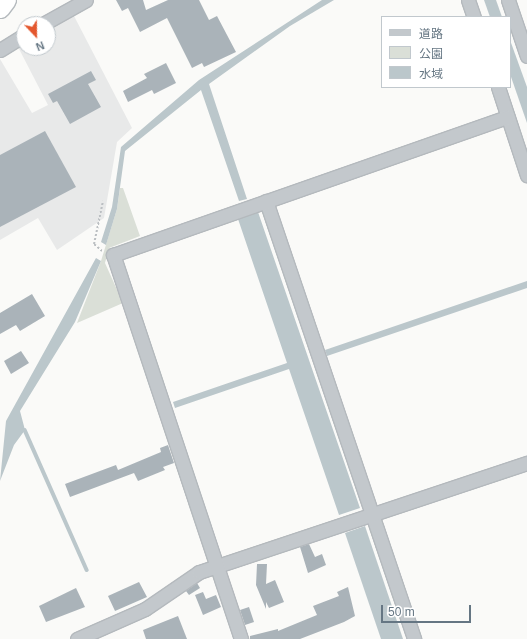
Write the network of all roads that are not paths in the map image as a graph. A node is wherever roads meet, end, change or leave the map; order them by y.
1 (6, 0) edge
2 (86, 0) edge
3 (468, 0) edge
4 (508, 0) edge
5 (0, 8) edge
6 (474, 16) edge
7 (56, 17) edge
8 (16, 40) edge
9 (0, 50) edge
10 (527, 56) edge
11 (498, 88) edge
12 (508, 117) junction
13 (527, 175) edge
14 (266, 201) junction
15 (527, 463) edge
16 (372, 514) junction
17 (216, 566) junction
18 (77, 639) edge
19 (241, 639) edge
20 (414, 639) edge

1 - 5 highway
2 - 7 street
3 - 6 street
4 - 10 street
8 - 9 street
11 - 12 street
12 - 13 street
12 - 14 street
14 - 16 street
14 - 17 street
15 - 16 street
16 - 17 street
16 - 20 street
17 - 18 street
17 - 19 street

